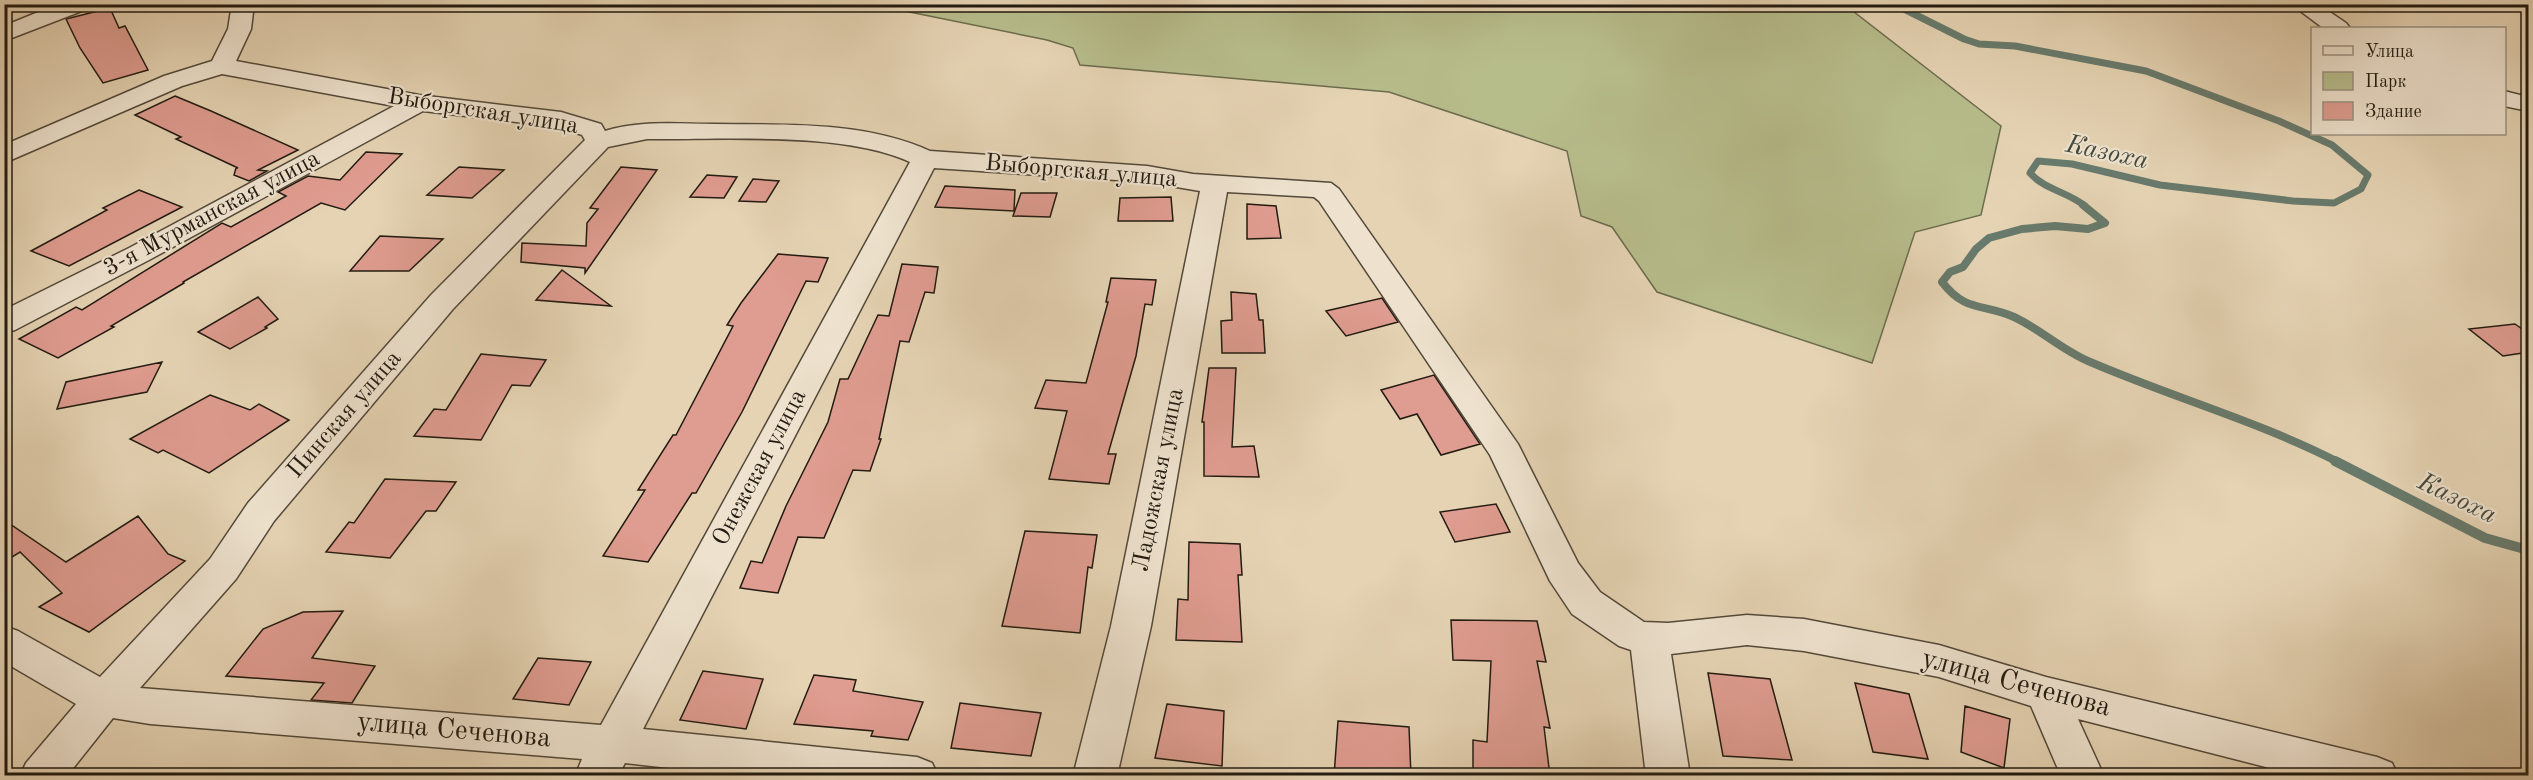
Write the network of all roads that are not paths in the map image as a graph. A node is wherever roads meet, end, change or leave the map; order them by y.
1 (79, 4) edge
2 (243, 4) edge
3 (2302, 4) edge
4 (2336, 27) edge
5 (4, 34) edge
6 (221, 66) junction
7 (2506, 98) edge
8 (418, 103) junction
9 (2529, 104) edge
10 (599, 141) junction
11 (4, 155) edge
12 (925, 159) junction
13 (1215, 182) junction
14 (4, 323) edge
15 (1649, 639) junction
16 (4, 642) edge
17 (2046, 694) junction
18 (104, 700) junction
19 (604, 760) edge
20 (40, 776) edge
21 (918, 776) edge
22 (1095, 776) edge
23 (1668, 776) edge
24 (2083, 776) edge
25 (2377, 776) edge

1 - 5 street
2 - 6 street
3 - 4 street
6 - 8 street, Выборгская улица
6 - 11 street
7 - 9 street
8 - 10 street, Выборгская улица
8 - 14 street, 3-я Мурманская улица
10 - 12 street, Выборгская улица
10 - 18 street, Пинская улица
12 - 13 street, Выборгская улица
12 - 19 street, Онежская улица
13 - 15 street, Выборгская улица
13 - 22 street, Ладожская улица
15 - 17 street, улица Сеченова
15 - 23 street
16 - 18 street, улица Сеченова
17 - 24 street
17 - 25 street, улица Сеченова
18 - 19 street, улица Сеченова
18 - 20 street, Пинская улица
19 - 21 street, улица Сеченова

